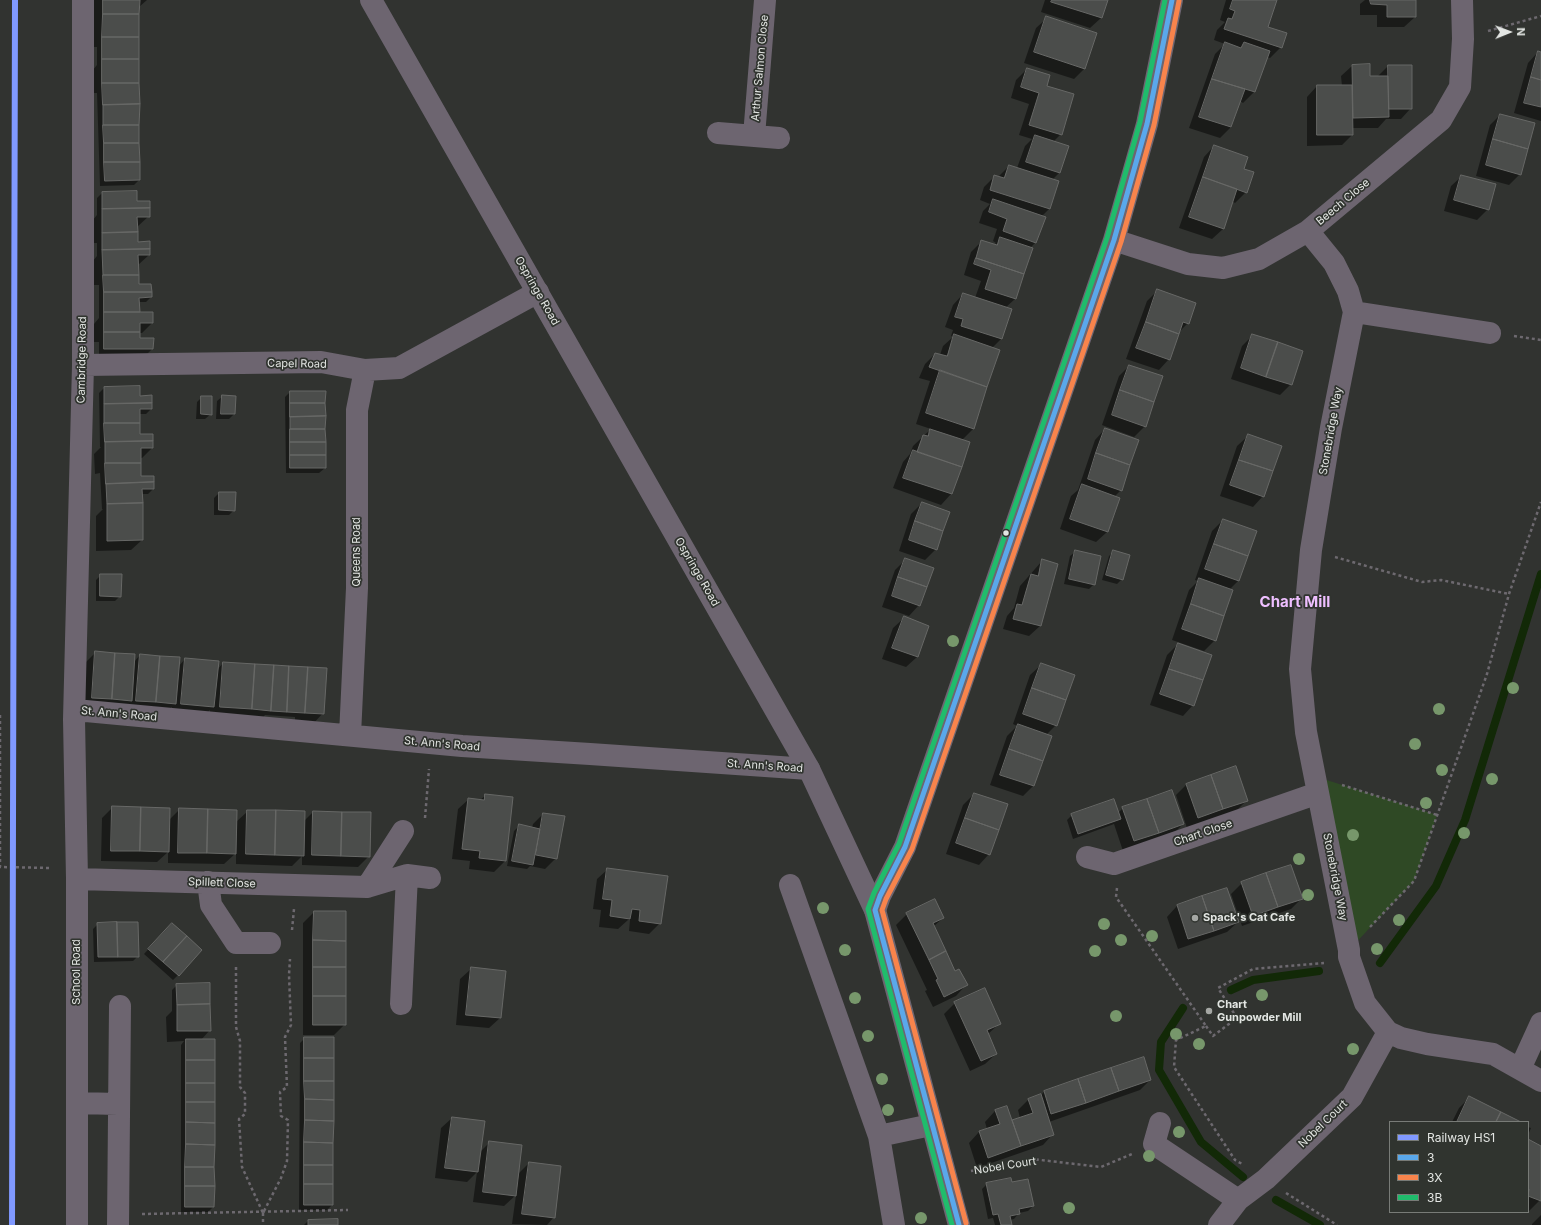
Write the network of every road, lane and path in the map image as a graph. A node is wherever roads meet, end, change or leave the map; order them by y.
1 (84, 0) edge
2 (371, 0) edge
3 (765, 0) edge
4 (1172, 0) edge
5 (1462, 0) edge
6 (1541, 16) edge
7 (1463, 39) junction
8 (718, 133) dead end
9 (754, 136) junction
10 (779, 138) dead end
11 (1308, 232) junction
12 (1114, 240) junction
13 (538, 292) junction
14 (1354, 312) junction
15 (1490, 333) dead end
16 (83, 365) junction
17 (365, 370) junction
18 (1541, 502) edge
19 (1311, 550) junction
20 (1509, 594) junction
21 (0, 715) edge
22 (74, 715) junction
23 (350, 735) junction
24 (809, 769) junction
25 (428, 780) dead end
26 (1316, 784) junction
27 (1437, 815) junction
28 (403, 831) joint
29 (1087, 857) dead end
30 (1114, 864) junction
31 (0, 867) edge
32 (52, 868) dead end
33 (407, 875) junction
34 (430, 878) dead end
35 (77, 879) junction
36 (208, 882) junction
37 (296, 885) junction
38 (790, 885) dead end
39 (368, 887) junction
40 (875, 910) junction
41 (292, 935) dead end
42 (236, 943) junction
43 (270, 943) dead end
44 (1349, 953) junction
45 (290, 956) dead end
46 (401, 1004) dead end
47 (120, 1006) dead end
48 (1541, 1023) edge
49 (1206, 1026) junction
50 (1388, 1032) junction
51 (1520, 1068) junction
52 (1541, 1081) edge
53 (77, 1103) junction
54 (118, 1104) junction
55 (1160, 1122) dead end
56 (931, 1125) junction
57 (879, 1136) junction
58 (1154, 1144) junction
59 (947, 1178) junction
60 (1266, 1179) junction
61 (1238, 1200) junction
62 (348, 1210) dead end
63 (263, 1213) junction
64 (118, 1220) edge
65 (77, 1225) edge
66 (263, 1225) edge
67 (894, 1225) edge
68 (959, 1225) edge
69 (1219, 1225) edge
70 (1337, 1225) edge

1 - 16 street, Cambridge Road
2 - 13 street, Ospringe Road
3 - 9 street, Arthur Salmon Close
4 - 12 street
5 - 7 street, Beech Close
6 - 7 path
7 - 11 street, Beech Close
8 - 9 street, Arthur Salmon Close
9 - 10 street, Arthur Salmon Close
11 - 12 street, Beech Close
11 - 14 street, Stonebridge Way
12 - 40 street
13 - 17 street, Capel Road
13 - 24 street, Ospringe Road
14 - 15 street
14 - 19 street, Stonebridge Way
16 - 17 street, Capel Road
16 - 22 street, Cambridge Road
17 - 23 street, Queens Road
18 - 20 path
19 - 20 path
19 - 26 street, Stonebridge Way
20 - 27 path
21 - 31 path
22 - 23 street, St. Ann's Road
22 - 35 street, School Road
23 - 24 street, St. Ann's Road
24 - 40 street, Ospringe Road
25 - 28 path
26 - 27 path
26 - 30 street, Chart Close
26 - 44 street, Stonebridge Way
27 - 44 path
28 - 39 street
29 - 30 street
30 - 49 path
31 - 32 path
33 - 34 street, Spillett Close
33 - 39 street, Spillett Close
33 - 46 street
35 - 36 street, Spillett Close
35 - 53 street, School Road
36 - 37 street, Spillett Close
36 - 42 street
37 - 39 street, Spillett Close
37 - 41 path
38 - 57 street
40 - 56 street, Ospringe Road
42 - 43 street
42 - 63 path
44 - 49 path
44 - 50 street, Stonebridge Way
45 - 63 path
47 - 54 street
48 - 51 street
49 - 60 path
50 - 51 street
50 - 60 street, Nobel Court
51 - 52 street
53 - 54 street
53 - 65 street, School Road
54 - 64 street
55 - 58 street
56 - 57 street
56 - 59 street, Ospringe Road
57 - 67 street
58 - 59 path, Nobel Court
58 - 61 street
59 - 68 street, Ospringe Road
60 - 61 street, Nobel Court
60 - 70 path
61 - 69 street, Nobel Court
62 - 63 path
63 - 64 path
63 - 66 path

